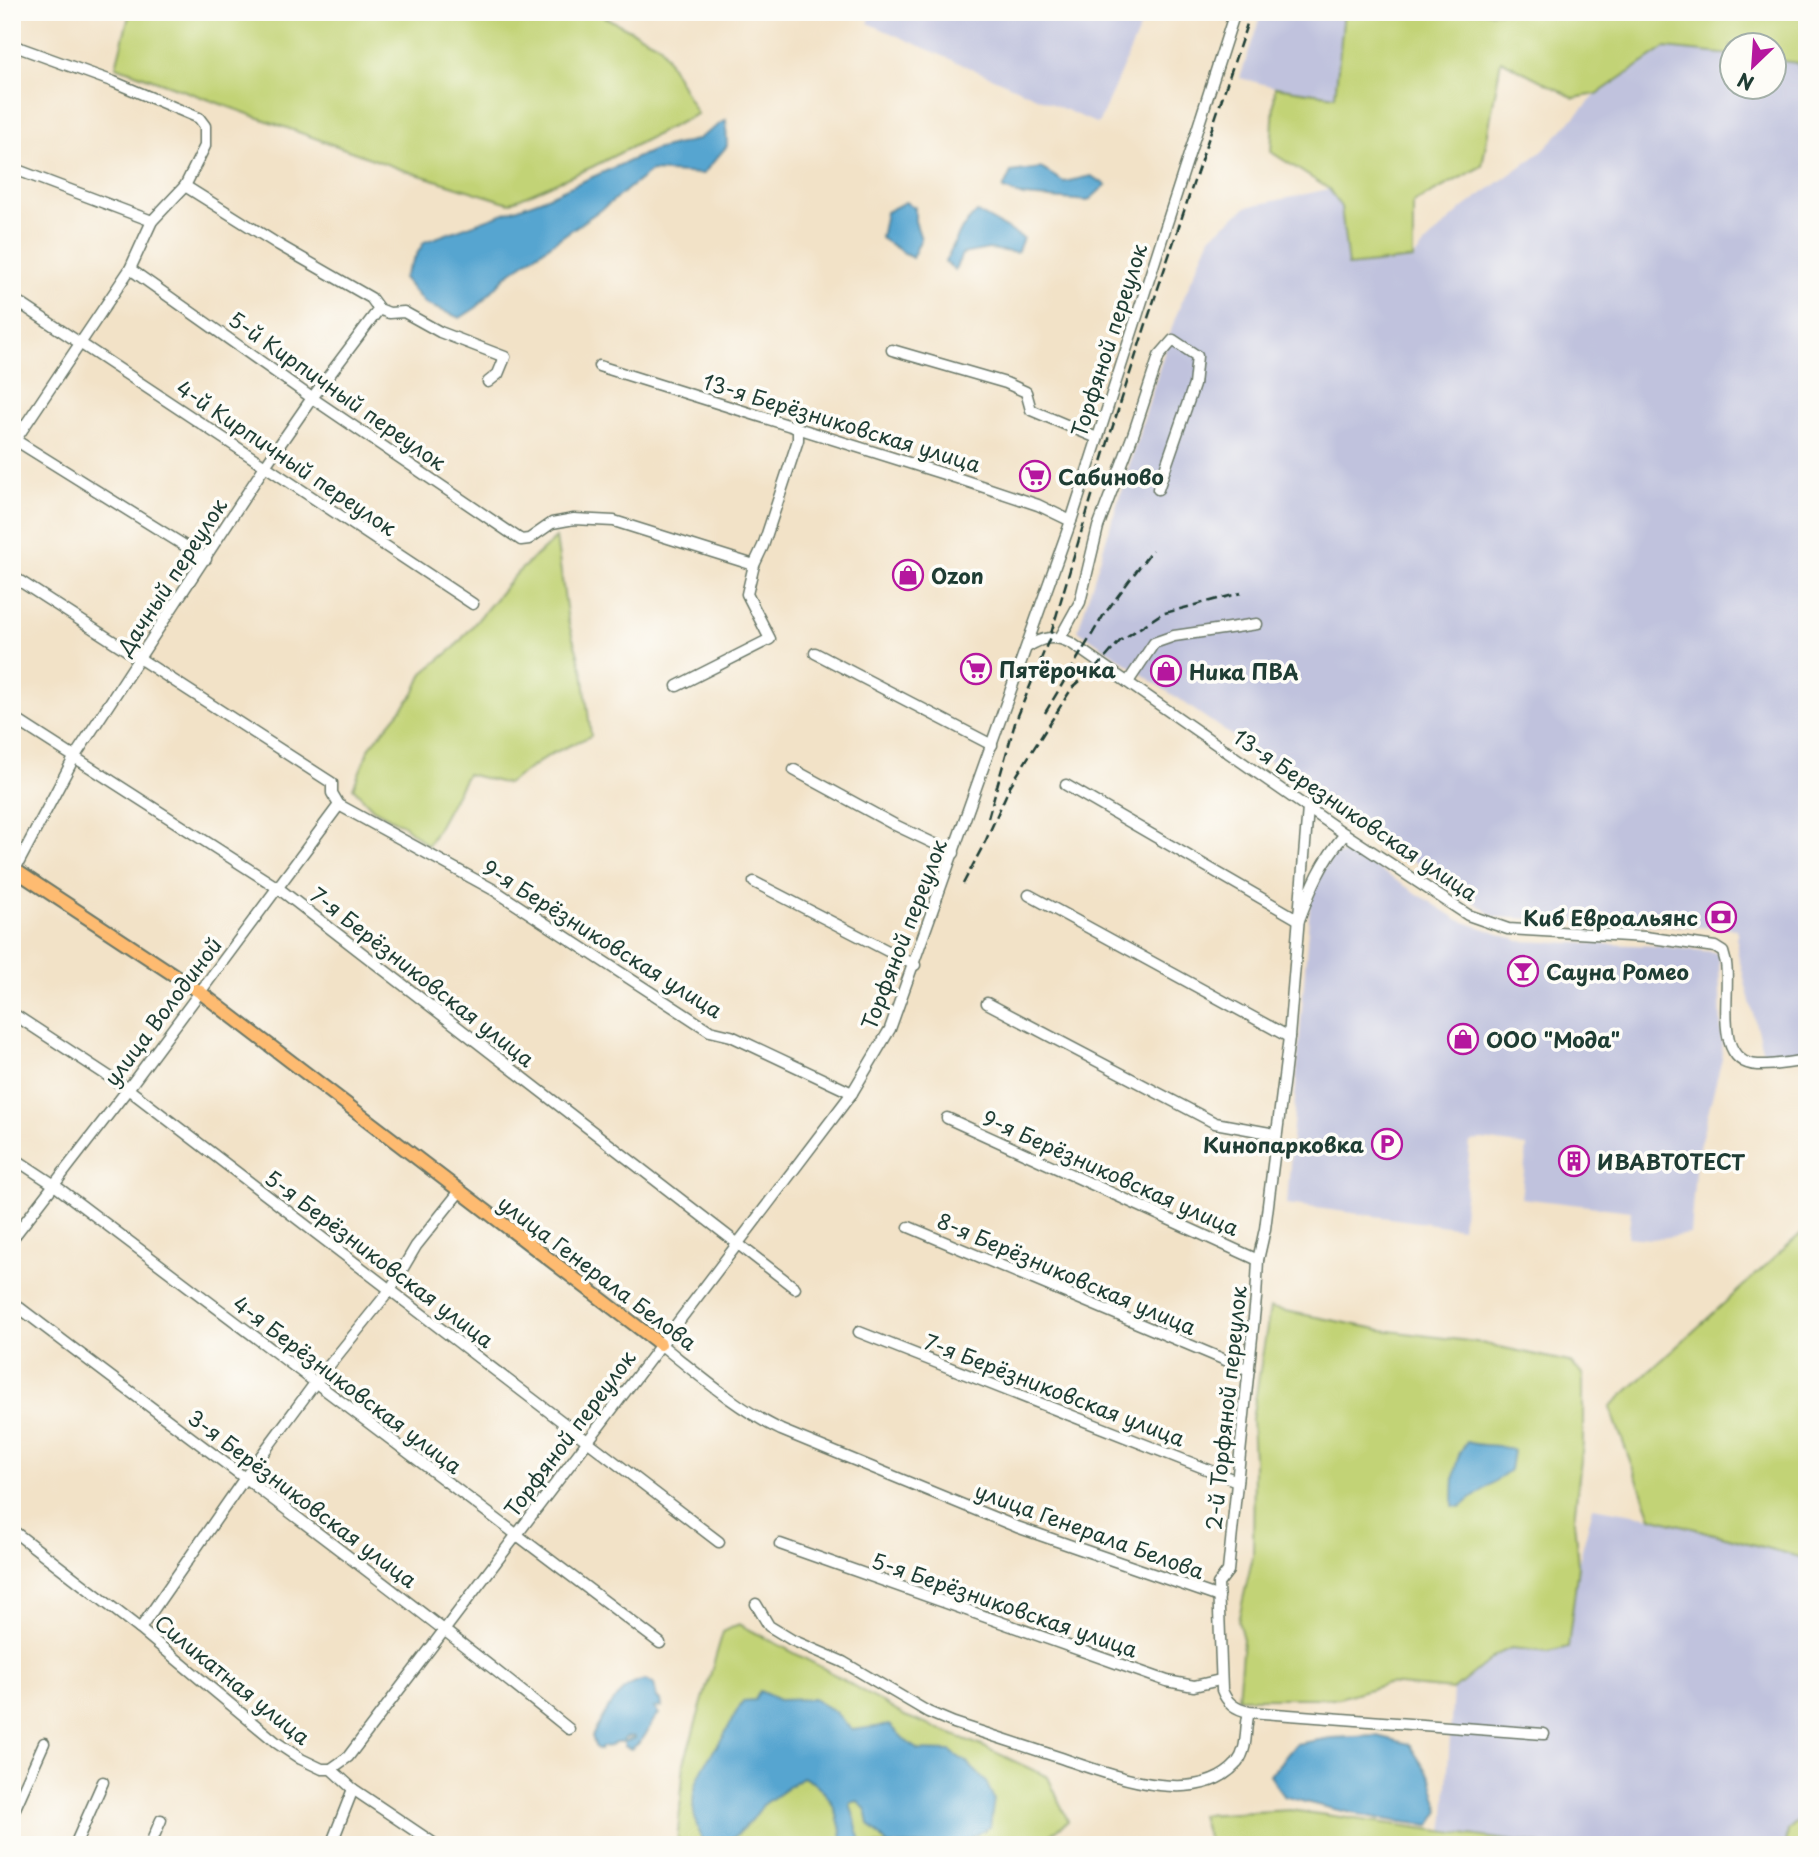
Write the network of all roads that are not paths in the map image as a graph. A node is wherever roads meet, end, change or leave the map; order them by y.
1 (1235, 12) edge
2 (12, 45) edge
3 (12, 169) edge
4 (185, 186) junction
5 (152, 221) junction
6 (130, 269) junction
7 (12, 298) edge
8 (379, 309) junction
9 (81, 342) junction
10 (892, 350) dead end
11 (599, 366) dead end
12 (488, 382) dead end
13 (312, 398) junction
14 (798, 430) junction
15 (1097, 438) junction
16 (13, 441) edge
17 (265, 466) junction
18 (1158, 489) dead end
19 (1072, 521) junction
20 (206, 559) junction
21 (754, 565) junction
22 (12, 576) edge
23 (473, 604) dead end
24 (1257, 624) dead end
25 (1060, 638) junction
26 (1027, 647) junction
27 (815, 653) dead end
28 (139, 660) junction
29 (1128, 682) junction
30 (677, 686) dead end
31 (12, 717) edge
32 (992, 746) junction
33 (75, 756) junction
34 (794, 770) dead end
35 (1066, 785) dead end
36 (339, 805) junction
37 (1308, 808) junction
38 (1345, 834) junction
39 (954, 853) junction
40 (13, 871) edge
41 (754, 882) dead end
42 (278, 888) junction
43 (1029, 895) dead end
44 (1299, 920) junction
45 (915, 965) junction
46 (200, 992) junction
47 (987, 1003) dead end
48 (12, 1013) edge
49 (1289, 1037) junction
50 (1807, 1060) edge
51 (128, 1088) junction
52 (852, 1093) junction
53 (947, 1118) dead end
54 (1275, 1134) junction
55 (12, 1157) edge
56 (53, 1184) junction
57 (460, 1191) junction
58 (909, 1227) dead end
59 (12, 1238) edge
60 (738, 1244) junction
61 (1258, 1260) junction
62 (795, 1288) dead end
63 (390, 1290) junction
64 (12, 1302) edge
65 (859, 1332) dead end
66 (660, 1344) junction
67 (1248, 1370) junction
68 (315, 1383) junction
69 (588, 1440) junction
70 (244, 1479) junction
71 (1237, 1481) junction
72 (12, 1530) edge
73 (516, 1536) junction
74 (719, 1542) dead end
75 (780, 1544) dead end
76 (1219, 1597) junction
77 (757, 1604) dead end
78 (140, 1629) junction
79 (446, 1629) junction
80 (660, 1643) dead end
81 (1220, 1680) junction
82 (1248, 1712) junction
83 (569, 1729) dead end
84 (1544, 1734) dead end
85 (44, 1743) dead end
86 (331, 1769) junction
87 (103, 1782) dead end
88 (353, 1788) junction
89 (12, 1815) edge
90 (161, 1820) dead end
91 (75, 1845) edge
92 (150, 1845) edge
93 (331, 1845) edge
94 (436, 1845) edge

1 - 15 street, Торфяной переулок
2 - 4 street
3 - 5 street
4 - 5 street
4 - 8 street
5 - 6 street
6 - 9 street
6 - 13 street, 5-й Кирпичный переулок
7 - 9 street, 4-й Кирпичный переулок
8 - 12 street
8 - 13 street, Дачный переулок
9 - 16 street
9 - 17 street, 4-й Кирпичный переулок
10 - 15 street
11 - 14 street, 13-я Берёзниковская улица
13 - 17 street, Дачный переулок
13 - 21 street, 5-й Кирпичный переулок
14 - 19 street, 13-я Берёзниковская улица
14 - 21 street
15 - 19 street, Торфяной переулок
16 - 20 street
17 - 20 street, Дачный переулок
17 - 23 street, 4-й Кирпичный переулок
18 - 25 street
19 - 26 street, Торфяной переулок
20 - 28 street, Дачный переулок
21 - 30 street
22 - 28 street
24 - 29 street
25 - 26 street
25 - 29 street, 13-я Березниковская улица
26 - 32 street, Торфяной переулок
27 - 32 street
28 - 33 street, Дачный переулок
28 - 36 street
29 - 37 street, 13-я Березниковская улица
31 - 33 street, 7-я Берёзниковская улица
32 - 39 street, Торфяной переулок
33 - 40 street, Дачный переулок
33 - 42 street, 7-я Берёзниковская улица
34 - 39 street
35 - 44 street
36 - 42 street, улица Володиной
36 - 52 street, 9-я Берёзниковская улица
37 - 38 street, 13-я Березниковская улица
37 - 44 street, 2-й Торфяной переулок
38 - 44 street, 2-й Торфяной переулок
38 - 50 street, 13-я Березниковская улица
39 - 45 street, Торфяной переулок
40 - 46 main road, улица Генерала Белова
41 - 45 street
42 - 46 street, улица Володиной
42 - 60 street, 7-я Берёзниковская улица
43 - 49 street
44 - 49 street, 2-й Торфяной переулок
45 - 52 street, Торфяной переулок
46 - 51 street, улица Володиной
46 - 57 main road, улица Генерала Белова
47 - 54 street
48 - 51 street, 5-я Берёзниковская улица
49 - 54 street, 2-й Торфяной переулок
51 - 56 street, улица Володиной
51 - 63 street, 5-я Берёзниковская улица
52 - 60 street, Торфяной переулок
53 - 61 street, 9-я Берёзниковская улица
54 - 61 street, 2-й Торфяной переулок
55 - 56 street, 4-я Берёзниковская улица
56 - 59 street, улица Володиной
56 - 68 street, 4-я Берёзниковская улица
57 - 63 street
57 - 66 main road, улица Генерала Белова
58 - 67 street, 8-я Берёзниковская улица
60 - 62 street, 7-я Берёзниковская улица
60 - 66 street, Торфяной переулок
61 - 67 street, 2-й Торфяной переулок
63 - 68 street
63 - 69 street, 5-я Берёзниковская улица
64 - 70 street, 3-я Берёзниковская улица
65 - 71 street, 7-я Берёзниковская улица
66 - 69 street, Торфяной переулок
66 - 76 street, улица Генерала Белова
67 - 71 street, 2-й Торфяной переулок
68 - 70 street
68 - 73 street, 4-я Берёзниковская улица
69 - 73 street, Торфяной переулок
69 - 74 street, 5-я Берёзниковская улица
70 - 78 street
70 - 79 street, 3-я Берёзниковская улица
71 - 76 street, 2-й Торфяной переулок
72 - 78 street, Силикатная улица
73 - 79 street, Торфяной переулок
73 - 80 street, 4-я Берёзниковская улица
75 - 81 street, 5-я Берёзниковская улица
76 - 81 street, 2-й Торфяной переулок
77 - 82 street
78 - 86 street, Силикатная улица
79 - 83 street, 3-я Берёзниковская улица
79 - 86 street, Торфяной переулок
81 - 82 street
82 - 84 street
85 - 89 street
86 - 88 street, Силикатная улица
87 - 91 street
88 - 93 street
88 - 94 street, Силикатная улица
90 - 92 street

